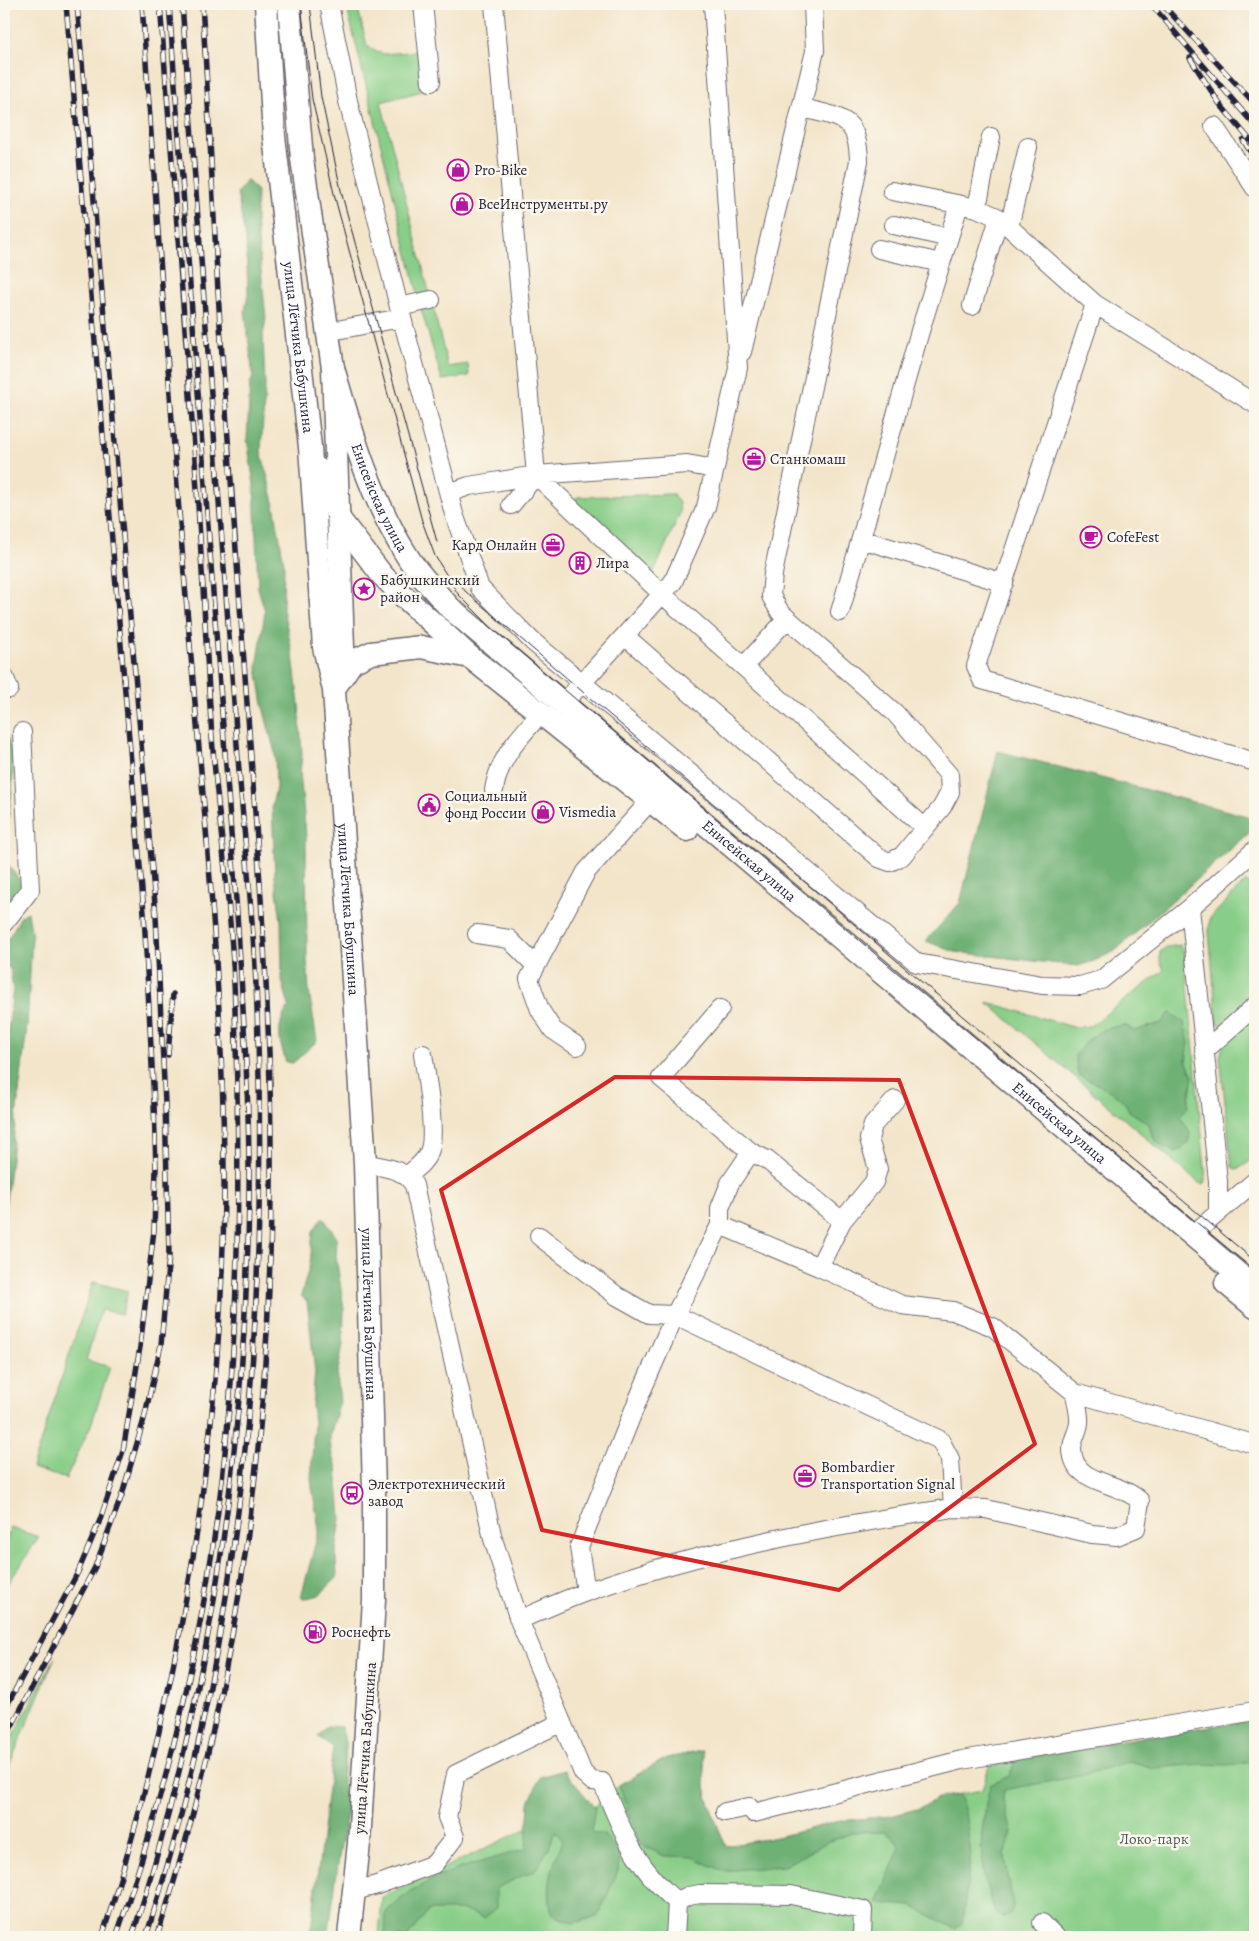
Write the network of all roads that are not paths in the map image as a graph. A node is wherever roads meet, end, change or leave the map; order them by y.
1 (266, 4) edge
2 (289, 4) edge
3 (329, 4) edge
4 (423, 4) edge
5 (494, 4) edge
6 (713, 4) edge
7 (813, 4) edge
8 (431, 82) dead end
9 (803, 108) junction
10 (1214, 126) dead end
11 (992, 137) dead end
12 (1028, 146) dead end
13 (1255, 188) edge
14 (892, 192) dead end
15 (959, 206) junction
16 (977, 208) junction
17 (1004, 223) junction
18 (894, 225) dead end
19 (949, 238) junction
20 (878, 249) dead end
21 (941, 264) junction
22 (431, 300) dead end
23 (1095, 304) junction
24 (972, 306) dead end
25 (400, 312) junction
26 (326, 332) junction
27 (333, 368) junction
28 (738, 368) junction
29 (1255, 404) edge
30 (310, 447) junction
31 (715, 469) junction
32 (536, 475) junction
33 (449, 493) junction
34 (511, 505) dead end
35 (340, 520) junction
36 (861, 539) junction
37 (1004, 583) junction
38 (662, 594) junction
39 (840, 612) dead end
40 (787, 619) junction
41 (625, 636) junction
42 (470, 657) junction
43 (744, 666) junction
44 (582, 683) junction
45 (334, 690) junction
46 (563, 704) junction
47 (541, 713) junction
48 (22, 732) dead end
49 (1255, 762) edge
50 (494, 790) dead end
51 (651, 800) junction
52 (925, 828) junction
53 (1255, 850) edge
54 (1190, 908) junction
55 (4, 923) edge
56 (477, 934) dead end
57 (536, 966) junction
58 (1255, 1006) edge
59 (720, 1009) dead end
60 (577, 1046) dead end
61 (1204, 1051) junction
62 (424, 1054) dead end
63 (895, 1100) dead end
64 (751, 1152) junction
65 (365, 1163) junction
66 (408, 1175) junction
67 (1255, 1181) edge
68 (1218, 1213) junction
69 (842, 1221) junction
70 (720, 1225) junction
71 (539, 1236) dead end
72 (1191, 1236) junction
73 (819, 1268) junction
74 (1255, 1288) edge
75 (1255, 1307) edge
76 (675, 1315) junction
77 (1075, 1393) junction
78 (1250, 1443) dead end
79 (953, 1508) junction
80 (586, 1592) junction
81 (519, 1620) junction
82 (1255, 1711) edge
83 (562, 1722) junction
84 (725, 1812) dead end
85 (354, 1891) junction
86 (677, 1902) junction
87 (1042, 1923) dead end
88 (349, 1937) edge
89 (675, 1937) edge
90 (862, 1937) edge
91 (1056, 1937) edge

1 - 30 main road, улица Лётчика Бабушкина
2 - 26 main road, улица Лётчика Бабушкина
3 - 25 street
4 - 8 street
5 - 32 street
6 - 28 street
7 - 9 street
9 - 28 street
9 - 40 street
10 - 13 street
11 - 16 street
12 - 17 street
14 - 15 street
15 - 16 street
15 - 19 street
16 - 17 street
17 - 23 street
17 - 24 street
18 - 19 street
19 - 21 street
20 - 21 street
21 - 36 street
22 - 25 street
23 - 29 street
23 - 37 street
25 - 26 street
25 - 33 street
26 - 27 main road, улица Лётчика Бабушкина
27 - 35 main road, улица Лётчика Бабушкина
27 - 46 main road, Енисейская улица
28 - 31 street
30 - 35 main road, Енисейская улица
30 - 45 main road, улица Лётчика Бабушкина
31 - 32 street
31 - 38 street
32 - 33 street
32 - 34 street
32 - 38 street
33 - 44 street
35 - 42 main road, Енисейская улица
35 - 45 main road, улица Лётчика Бабушкина
36 - 37 street
36 - 39 street
37 - 49 street
38 - 41 street
38 - 43 street
40 - 43 street
40 - 52 street
41 - 44 street
41 - 52 street
42 - 45 main road
42 - 47 main road, Енисейская улица
43 - 52 street
44 - 46 street
44 - 54 street
45 - 65 main road, улица Лётчика Бабушкина
46 - 72 main road, Енисейская улица
47 - 50 street
47 - 51 main road, Енисейская улица
48 - 55 street
51 - 57 street
51 - 75 main road, Енисейская улица
53 - 54 street
54 - 61 street
56 - 57 street
57 - 60 street
58 - 61 street
59 - 64 street
61 - 68 street
62 - 66 street
63 - 69 street
64 - 69 street
64 - 70 street
65 - 66 street
65 - 85 main road, улица Лётчика Бабушкина
66 - 81 street
67 - 68 street
68 - 72 street
69 - 73 street
70 - 73 street
70 - 76 street
71 - 76 street
72 - 74 main road, Енисейская улица
73 - 77 street
76 - 79 street
76 - 80 street
77 - 78 street
77 - 79 street
79 - 80 street
80 - 81 street
81 - 83 street
82 - 84 street
83 - 85 street
83 - 86 street
85 - 88 main road, улица Лётчика Бабушкина
86 - 89 street
86 - 90 street
87 - 91 street

